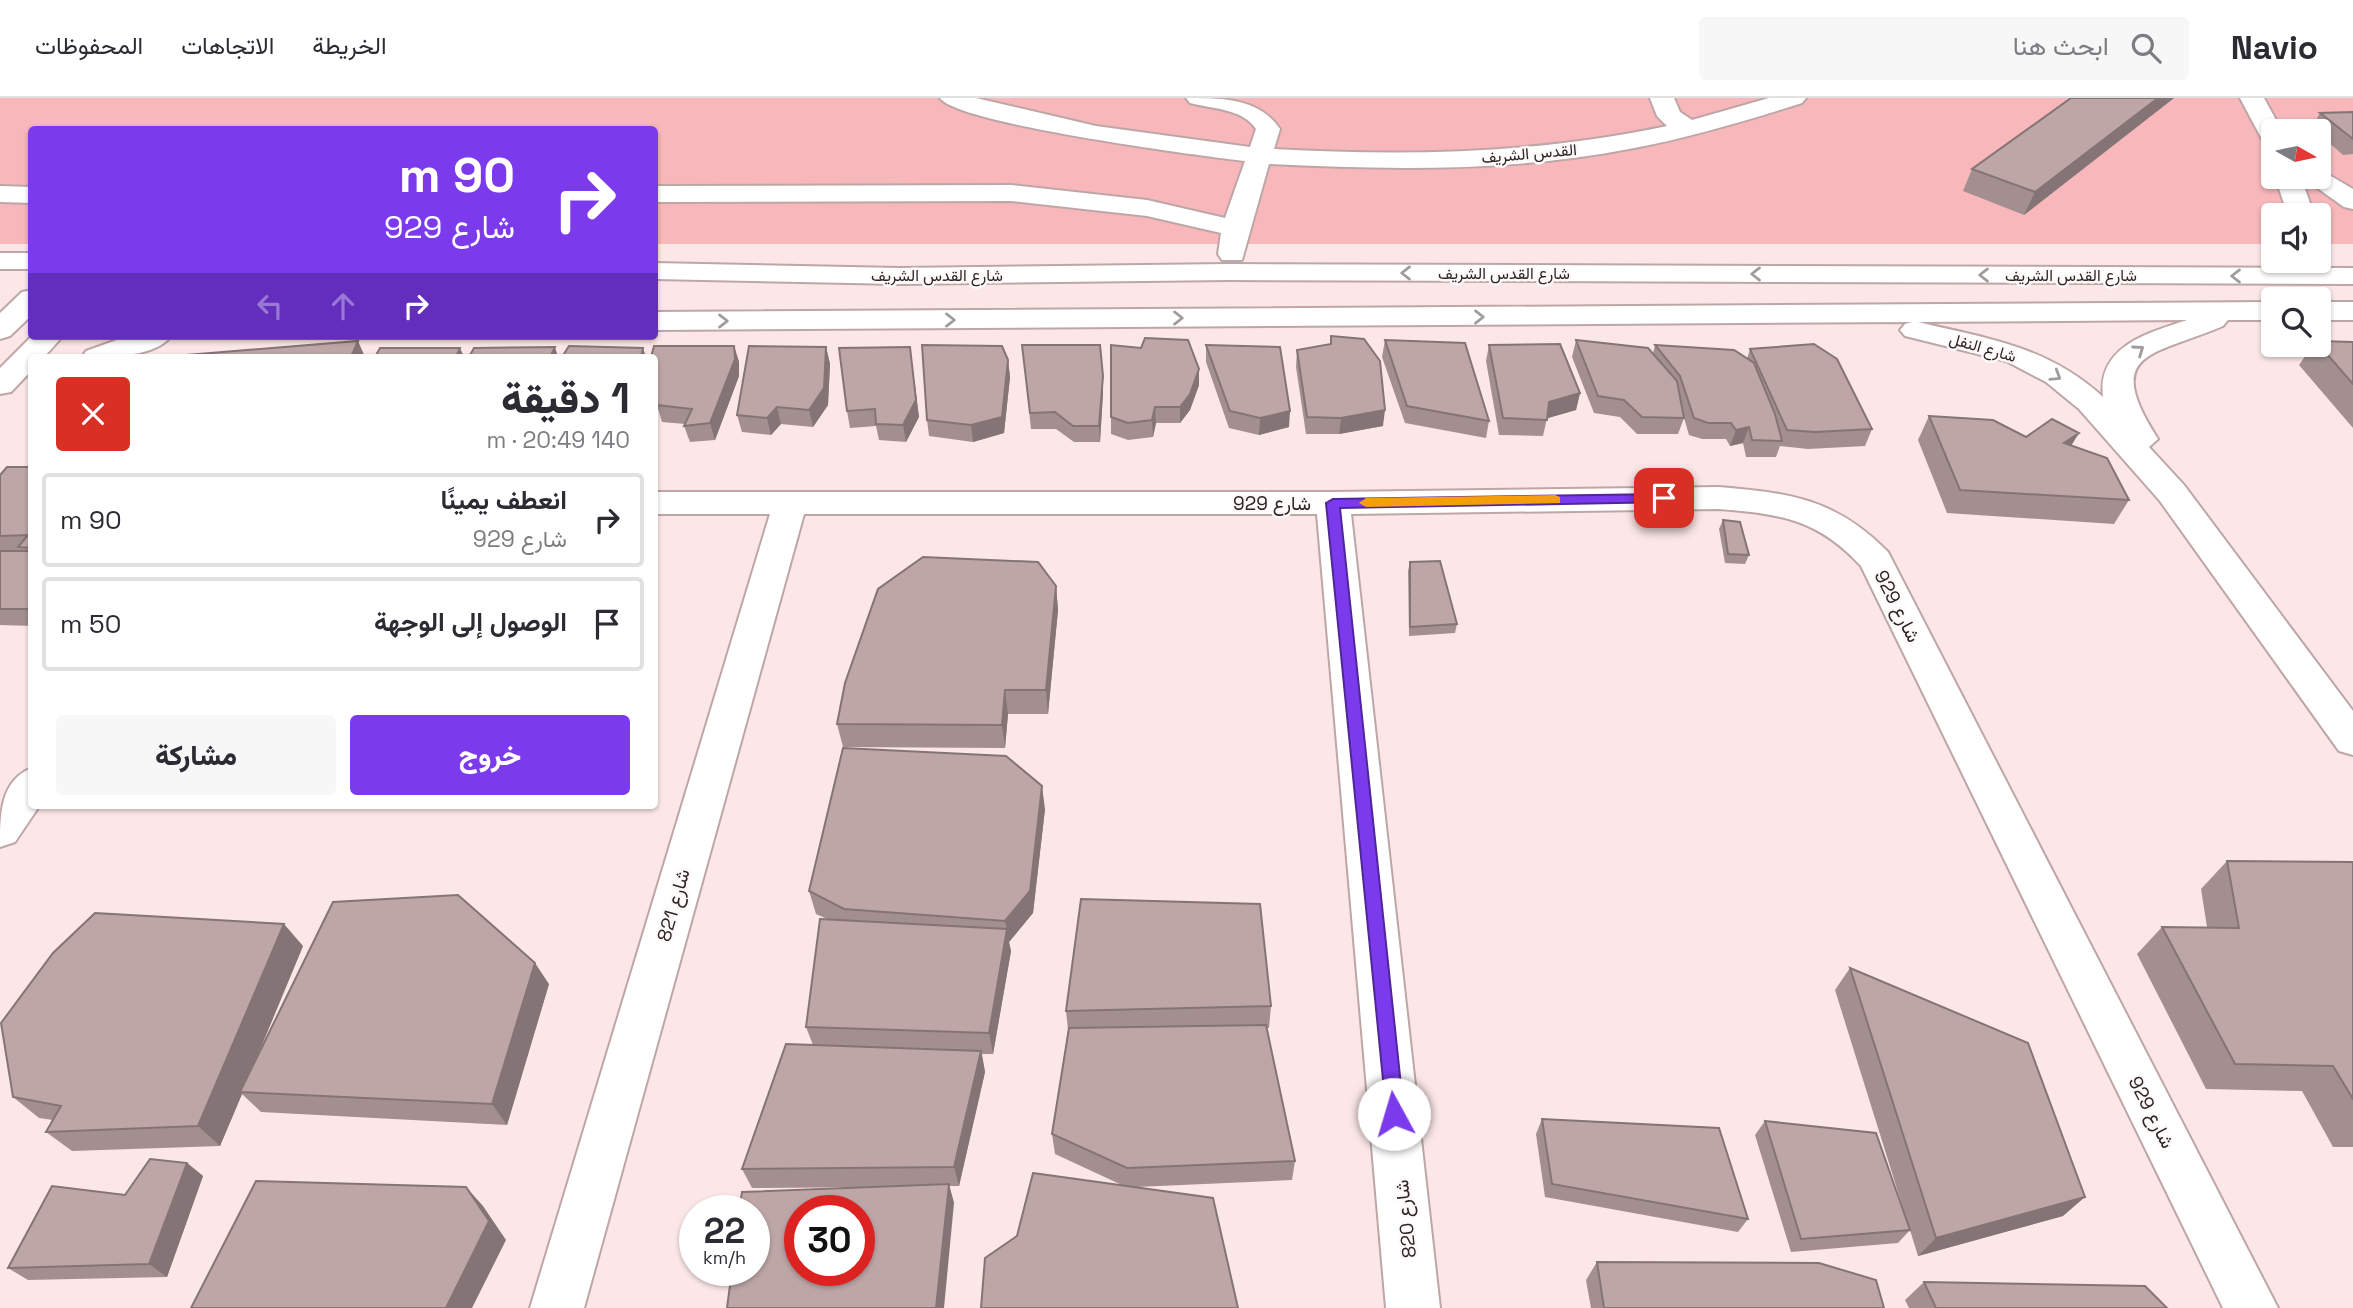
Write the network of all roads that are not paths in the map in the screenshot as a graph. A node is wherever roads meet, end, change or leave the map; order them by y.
1 (952, 98) edge
2 (1198, 98) edge
3 (1662, 98) edge
4 (1794, 98) edge
5 (2252, 98) edge
6 (2263, 119) edge
7 (1689, 129) junction
8 (1258, 156) junction
9 (2331, 186) edge
10 (0, 194) edge
11 (658, 194) edge
12 (28, 195) edge
13 (2353, 201) edge
14 (1235, 228) junction
15 (0, 261) edge
16 (28, 261) edge
17 (2261, 268) edge
18 (658, 271) edge
19 (1229, 272) junction
20 (2324, 273) edge
21 (899, 276) junction
22 (2353, 276) edge
23 (658, 298) edge
24 (28, 303) edge
25 (2231, 311) junction
26 (2261, 311) edge
27 (2331, 311) edge
28 (2353, 311) edge
29 (1826, 315) junction
30 (658, 321) edge
31 (14, 322) edge
32 (44, 340) edge
33 (145, 340) edge
34 (30, 354) edge
35 (105, 354) edge
36 (28, 356) edge
37 (0, 385) edge
38 (28, 393) edge
39 (0, 409) edge
40 (2172, 493) junction
41 (790, 502) junction
42 (658, 503) edge
43 (1333, 503) junction
44 (2353, 740) edge
45 (28, 790) edge
46 (0, 830) edge
47 (557, 1308) edge
48 (1413, 1308) edge
49 (2250, 1308) edge

1 - 8 street, القدس الشريف
2 - 8 street
3 - 7 street
4 - 7 street, القدس الشريف
5 - 6 street
7 - 8 street, القدس الشريف
8 - 14 street
9 - 13 street
10 - 12 street
11 - 14 street
14 - 19 street
15 - 16 street
17 -> 19 street, شارع القدس الشريف
18 - 21 street, شارع القدس الشريف
19 - 21 street, شارع القدس الشريف
20 - 22 street, شارع القدس الشريف
21 - 23 street
24 - 31 street
25 - 26 street, شارع القدس الشريف
25 - 29 street, شارع القدس الشريف
40 -> 25 street, شارع النفل
27 - 28 street
30 -> 29 street, شارع القدس الشريف
29 -> 40 street, شارع النفل
32 - 34 street
33 - 35 street
36 - 37 street
38 - 39 street
40 - 44 street, شارع النفل
41 - 42 street, شارع 929
41 - 43 street, شارع 929
41 - 47 street, شارع 821
43 - 48 street, شارع 820
43 - 49 street, شارع 929
45 - 46 street

